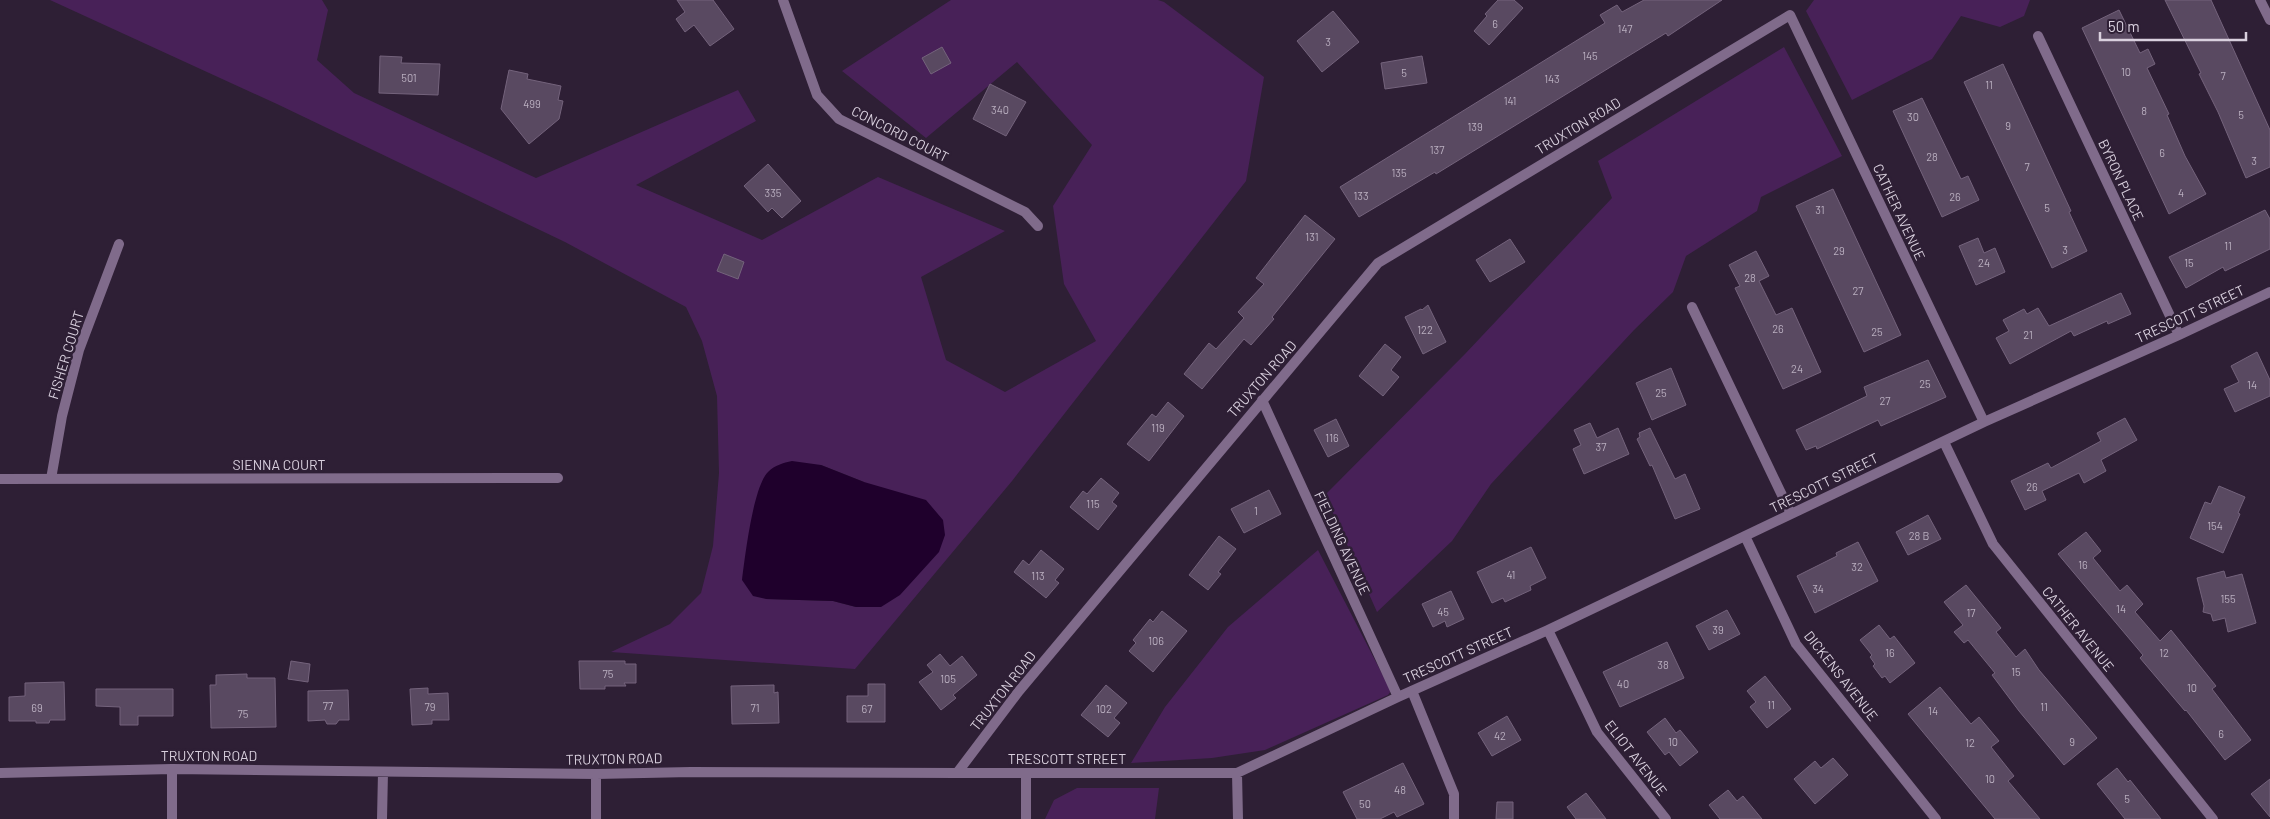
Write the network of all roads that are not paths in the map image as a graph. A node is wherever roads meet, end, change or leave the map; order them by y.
1 (783, 0) edge
2 (2260, 0) edge
3 (1790, 15) joint
4 (2270, 20) edge
5 (2038, 36) dead end
6 (1038, 226) dead end
7 (119, 244) dead end
8 (2270, 292) edge
9 (1692, 307) dead end
10 (2179, 335) junction
11 (1262, 400) junction
12 (1984, 422) junction
13 (1944, 442) junction
14 (558, 478) dead end
15 (0, 479) edge
16 (51, 479) junction
17 (1791, 514) junction
18 (1745, 536) junction
19 (1548, 630) junction
20 (1412, 690) junction
21 (1398, 697) junction
22 (172, 769) junction
23 (383, 772) junction
24 (957, 772) junction
25 (0, 773) edge
26 (1026, 773) junction
27 (1238, 773) junction
28 (596, 774) junction
29 (172, 819) edge
30 (382, 819) edge
31 (596, 819) edge
32 (1026, 819) edge
33 (1238, 819) edge
34 (1454, 819) edge
35 (1666, 819) edge
36 (1936, 819) edge
37 (2213, 819) edge

1 - 6 street, CONCORD COURT
2 - 4 street
3 - 11 street, TRUXTON ROAD
3 - 12 street, CATHER AVENUE
5 - 10 street, BYRON PLACE
7 - 16 street, FISHER COURT
8 - 10 street, TRESCOTT STREET
9 - 17 street
10 - 12 street, TRESCOTT STREET
11 - 21 street, FIELDING AVENUE
11 - 24 street, TRUXTON ROAD
12 - 13 street, TRESCOTT STREET
13 - 17 street, TRESCOTT STREET
13 - 37 street, CATHER AVENUE
14 - 16 street, SIENNA COURT
15 - 16 street, SIENNA COURT
17 - 18 street, TRESCOTT STREET
18 - 19 street, TRESCOTT STREET
18 - 36 street, DICKENS AVENUE
19 - 20 street, TRESCOTT STREET
19 - 35 street, ELIOT AVENUE
20 - 21 street, TRESCOTT STREET
20 - 34 street
21 - 27 street, TRESCOTT STREET
22 - 23 street, TRUXTON ROAD
22 - 25 street, TRUXTON ROAD
22 - 29 street
23 - 28 street, TRUXTON ROAD
23 - 30 street
24 - 26 street, TRESCOTT STREET
24 - 28 street, TRUXTON ROAD
26 - 27 street, TRESCOTT STREET
26 - 32 street
27 - 33 street
28 - 31 street

